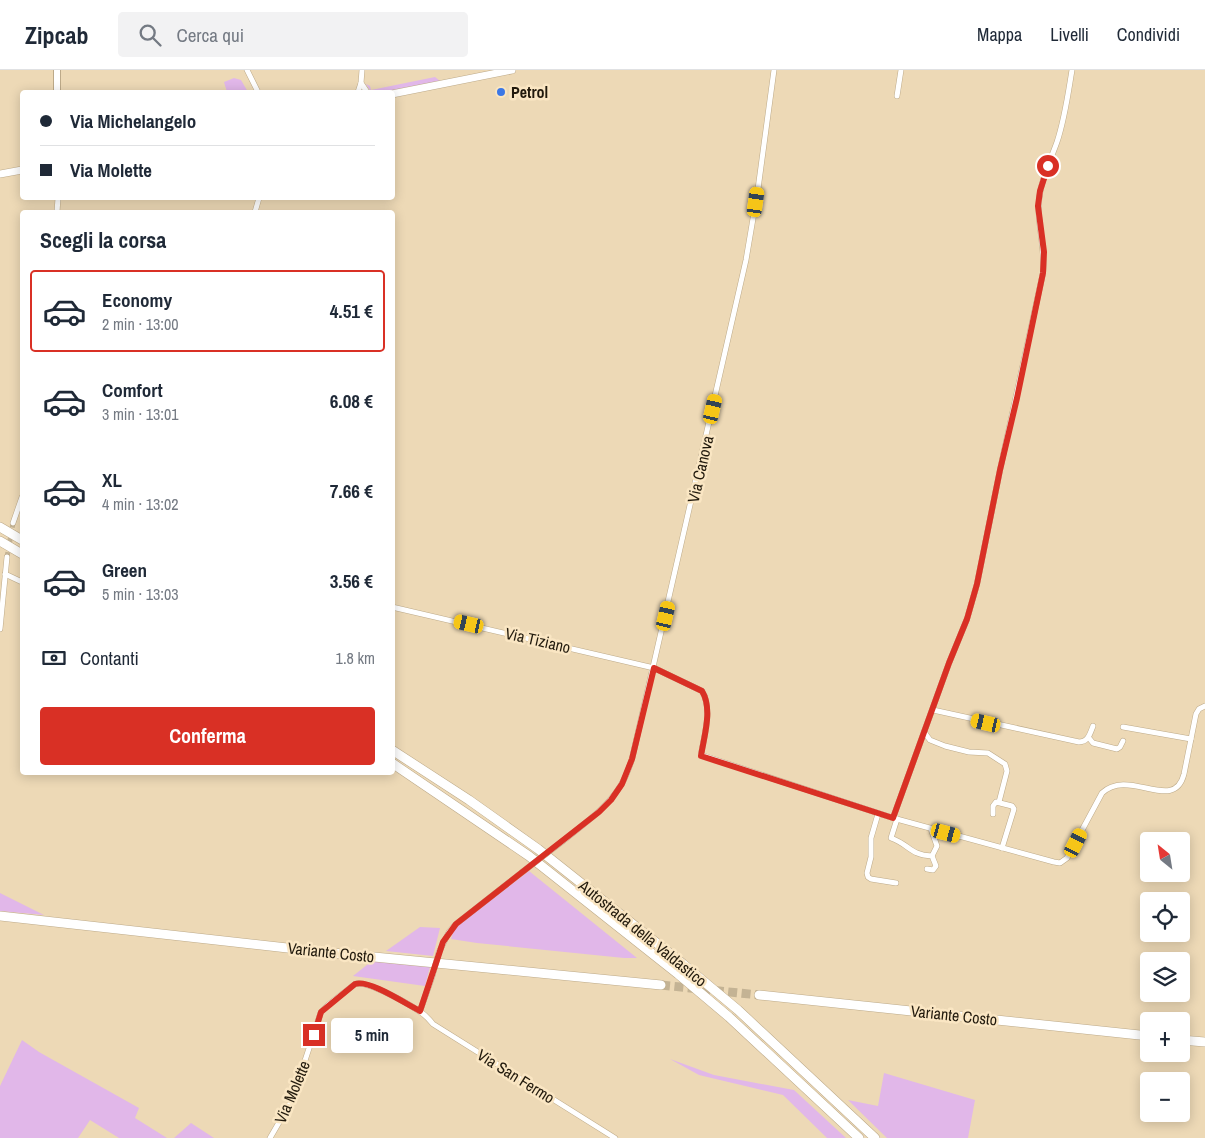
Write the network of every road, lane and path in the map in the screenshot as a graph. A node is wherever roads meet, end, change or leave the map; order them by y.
1 (57, 70) edge
2 (247, 70) edge
3 (362, 70) edge
4 (512, 70) edge
5 (774, 70) edge
6 (901, 70) edge
7 (1072, 70) edge
8 (361, 83) junction
9 (58, 90) edge
10 (257, 90) edge
11 (359, 90) edge
12 (366, 90) edge
13 (395, 93) edge
14 (897, 96) dead end
15 (20, 170) edge
16 (0, 174) edge
17 (20, 503) edge
18 (13, 524) tunnel mouth
19 (0, 527) edge
20 (20, 539) edge
21 (0, 541) edge
22 (20, 553) edge
23 (7, 557) tunnel mouth
24 (0, 562) edge
25 (6, 564) junction
26 (5, 574) junction
27 (20, 581) edge
28 (395, 608) edge
29 (0, 630) edge
30 (654, 668) junction
31 (1205, 706) edge
32 (933, 710) junction
33 (1093, 726) dead end
34 (1123, 727) dead end
35 (924, 732) junction
36 (1089, 738) junction
37 (1191, 739) junction
38 (1122, 741) dead end
39 (395, 752) edge
40 (395, 765) edge
41 (999, 802) junction
42 (878, 814) junction
43 (993, 814) dead end
44 (895, 819) junction
45 (931, 829) junction
46 (1002, 848) junction
47 (932, 856) junction
48 (927, 869) dead end
49 (896, 883) dead end
50 (0, 916) edge
51 (661, 985) tunnel mouth
52 (759, 995) tunnel mouth
53 (420, 1011) junction
54 (1140, 1035) edge
55 (1190, 1041) edge
56 (1205, 1042) edge
57 (270, 1138) edge
58 (615, 1138) edge
59 (859, 1138) edge
60 (875, 1138) edge

1 - 9 street
2 - 10 street
3 - 8 street
4 - 13 main road
5 - 30 street, Via Canova
6 - 14 street
7 - 32 street
8 - 11 street
8 - 12 street
15 - 16 main road
17 - 18 street
19 - 20 highway
21 - 22 highway
23 - 25 street
24 - 25 street
25 - 26 street
26 - 27 street
26 - 29 street
28 - 30 street, Via Tiziano
30 - 42 street, Via Tiziano
30 - 53 street, Via Canova, bridge
31 - 37 street
32 - 35 street
32 - 36 street
33 - 36 street
34 - 37 street
35 - 41 street
35 - 44 street
36 - 38 street
37 - 46 street
39 - 60 highway, Autostrada della Valdastico
40 - 59 highway, Autostrada della Valdastico
41 - 43 street
41 - 46 street
42 - 44 street
42 - 49 street
44 - 45 street
44 - 47 street
45 - 46 street
45 - 47 street
47 - 48 street
50 - 51 highway, Variante Costo
52 - 54 highway, Variante Costo
53 - 57 street, Via Molette
53 - 58 street, Via San Fermo
55 - 56 highway

